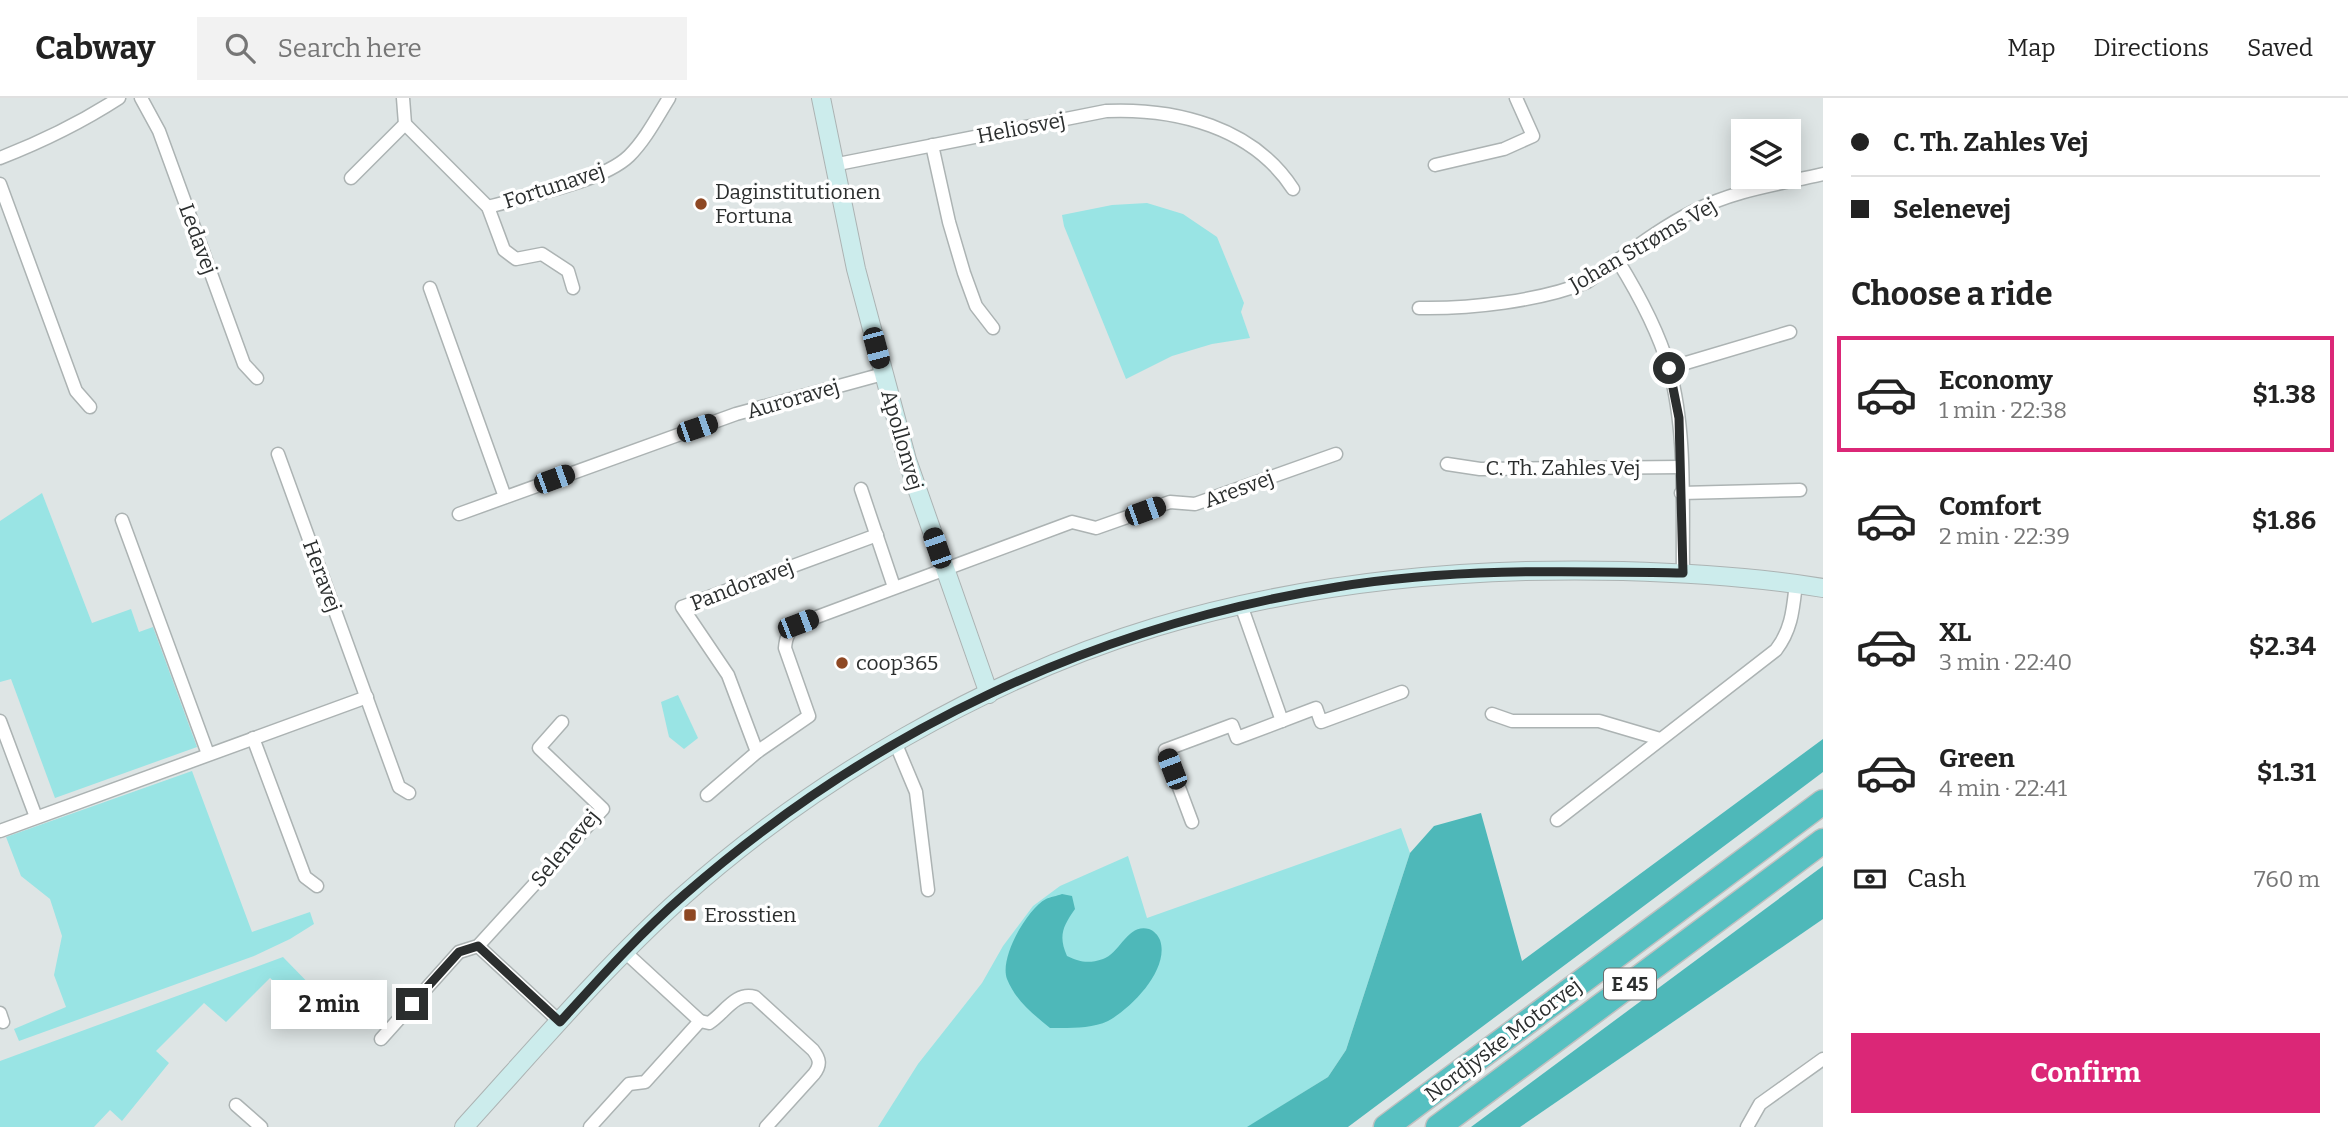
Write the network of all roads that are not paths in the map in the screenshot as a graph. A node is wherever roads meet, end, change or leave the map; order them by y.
1 (119, 98) edge
2 (141, 98) edge
3 (403, 98) edge
4 (670, 98) edge
5 (821, 98) edge
6 (1516, 98) edge
7 (405, 124) junction
8 (932, 145) junction
9 (0, 158) edge
10 (833, 165) junction
11 (1435, 165) dead end
12 (1823, 174) edge
13 (351, 178) dead end
14 (0, 184) edge
15 (1293, 189) dead end
16 (488, 207) junction
17 (1618, 261) junction
18 (430, 288) dead end
19 (573, 288) dead end
20 (1419, 308) dead end
21 (993, 328) dead end
22 (1790, 332) dead end
23 (1669, 368) junction
24 (883, 374) junction
25 (257, 378) dead end
26 (90, 407) dead end
27 (278, 454) dead end
28 (1336, 454) dead end
29 (1447, 464) dead end
30 (1681, 467) junction
31 (861, 489) dead end
32 (1800, 490) dead end
33 (1681, 493) junction
34 (505, 496) junction
35 (459, 513) dead end
36 (122, 520) dead end
37 (877, 535) junction
38 (944, 569) junction
39 (1683, 573) junction
40 (1796, 583) junction
41 (894, 587) junction
42 (1823, 587) edge
43 (1241, 605) junction
44 (1402, 692) dead end
45 (989, 694) junction
46 (367, 697) junction
47 (1492, 714) dead end
48 (0, 721) edge
49 (1282, 721) junction
50 (562, 722) dead end
51 (253, 738) junction
52 (1660, 739) junction
53 (895, 742) junction
54 (757, 752) junction
55 (208, 754) junction
56 (410, 793) dead end
57 (707, 795) dead end
58 (1823, 802) edge
59 (36, 817) junction
60 (1557, 820) dead end
61 (1192, 822) dead end
62 (0, 831) edge
63 (1823, 841) edge
64 (317, 886) dead end
65 (928, 890) dead end
66 (478, 946) junction
67 (625, 952) junction
68 (700, 1021) junction
69 (560, 1022) junction
70 (381, 1039) dead end
71 (1823, 1059) edge
72 (236, 1105) dead end
73 (261, 1127) edge
74 (464, 1127) edge
75 (590, 1127) edge
76 (766, 1127) edge
77 (1386, 1127) edge
78 (1438, 1127) edge
79 (1747, 1127) edge

1 - 9 street
2 - 25 street, Ledavej
3 - 7 street
4 - 16 street, Fortunavej
5 - 10 street, Apollonvej
6 - 11 street
7 - 13 street
7 - 16 street, Fortunavej
8 - 10 street, Heliosvej
8 - 15 street, Heliosvej
8 - 21 street
10 - 24 street, Apollonvej
12 - 17 street, Johan Strøms Vej
14 - 26 street
16 - 19 street, Fortunavej
17 - 20 street, Johan Strøms Vej
17 - 23 street
18 - 34 street
22 - 23 street
23 - 30 street
24 - 34 street, Auroravej
24 - 38 street, Apollonvej
27 - 46 street, Heravej
28 - 38 street, Aresvej
29 - 30 street, C. Th. Zahles Vej
30 - 33 street
31 - 37 street
32 - 33 street
33 - 39 street
34 - 35 street, Auroravej
36 - 55 street
37 - 41 street
37 - 54 street, Pandoravej
38 - 41 street
38 - 45 street, Apollonvej
39 - 40 street
39 - 43 street
40 - 42 street
40 - 52 street
41 - 54 street
43 - 45 street
43 - 49 street
44 - 49 street
45 - 53 street
46 - 51 street
46 - 56 street, Heravej
47 - 52 street
48 - 59 street
49 - 61 street
50 - 66 street, Selenevej
51 - 55 street
51 - 64 street
52 - 60 street
53 - 65 street
53 - 67 street
54 - 57 street
55 - 59 street
58 - 77 highway, Nordjyske Motorvej / E 45
59 - 62 street
63 - 78 highway, Nordjyske Motorvej / E 45
66 - 69 street
66 - 70 street, Selenevej
67 - 68 street
67 - 69 street
68 - 75 street
68 - 76 street
69 - 74 street
71 - 79 street
72 - 73 street

